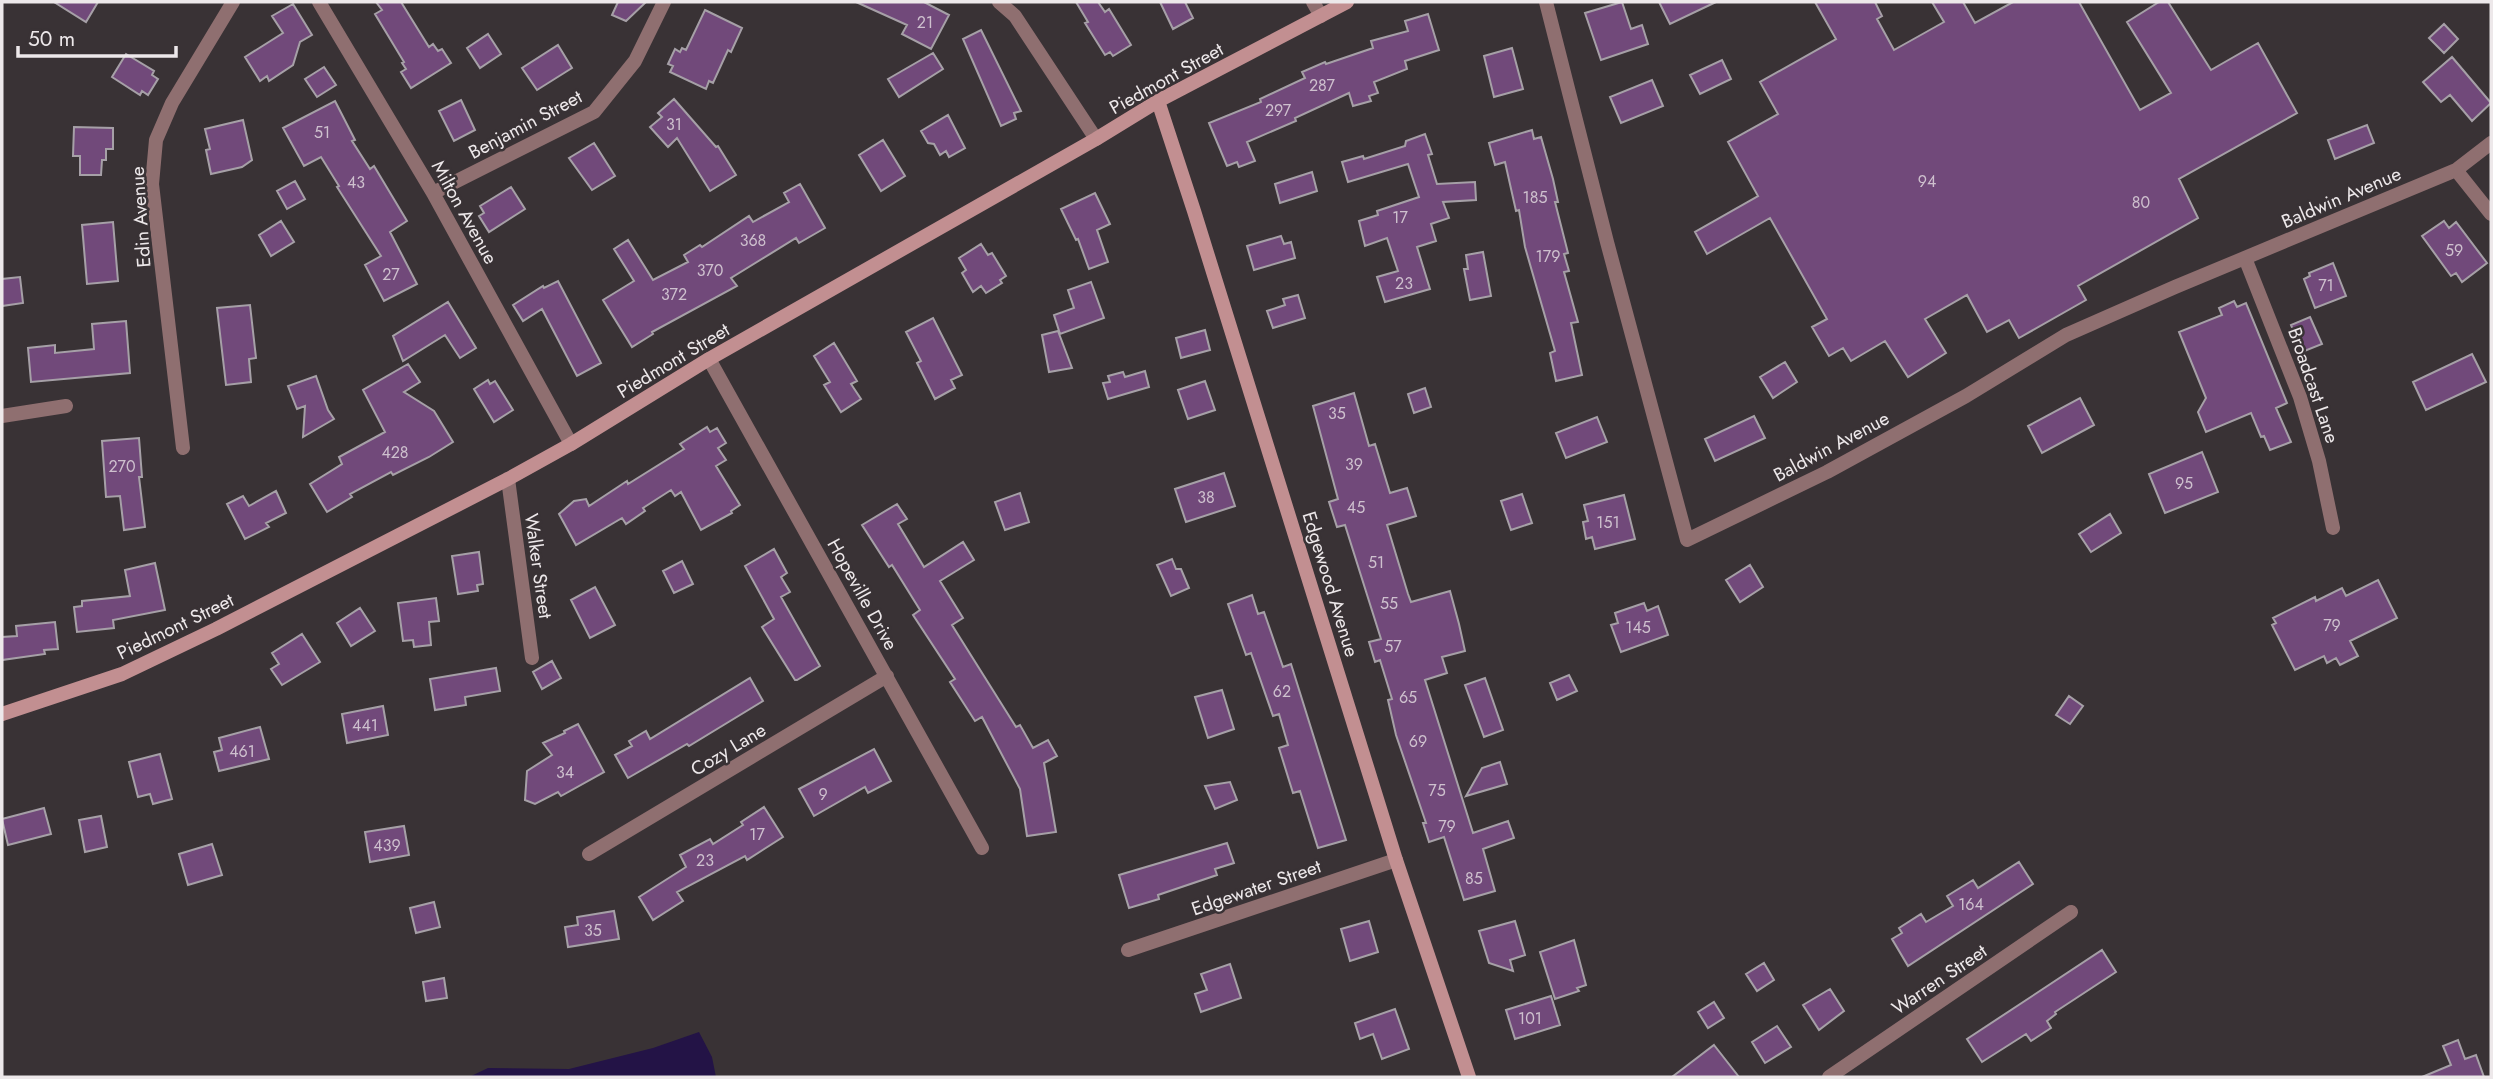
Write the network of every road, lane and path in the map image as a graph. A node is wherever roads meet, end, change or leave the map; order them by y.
1 (233, 2) edge
2 (319, 2) edge
3 (664, 2) edge
4 (999, 2) edge
5 (1313, 2) edge
6 (1347, 2) edge
7 (1546, 2) edge
8 (1321, 16) junction
9 (1158, 101) junction
10 (1096, 139) junction
11 (2491, 143) edge
12 (2456, 170) junction
13 (433, 193) junction
14 (2491, 214) edge
15 (2245, 258) junction
16 (709, 359) junction
17 (66, 406) dead end
18 (2, 416) edge
19 (571, 444) junction
20 (183, 448) dead end
21 (508, 478) junction
22 (2333, 528) dead end
23 (532, 658) dead end
24 (887, 676) junction
25 (2, 714) edge
26 (982, 848) dead end
27 (589, 854) dead end
28 (1396, 860) junction
29 (2071, 912) dead end
30 (1128, 950) dead end
31 (1469, 1077) edge
32 (1829, 1077) edge

1 - 20 street, Edin Avenue
2 - 13 street, Milton Avenue
3 - 13 street, Benjamin Street
4 - 10 street
5 - 8 street
6 - 8 street, Piedmont Street
7 - 15 street, Baldwin Avenue
8 - 9 street, Piedmont Street
9 - 10 street, Piedmont Street
9 - 28 street, Edgewood Avenue
10 - 16 street, Piedmont Street
11 - 12 street, Baldwin Avenue
12 - 14 street
12 - 15 street, Baldwin Avenue
13 - 19 street, Milton Avenue
15 - 22 street, Broadcast Lane
16 - 19 street, Piedmont Street
16 - 24 street, Hopeville Drive
17 - 18 street
19 - 21 street, Piedmont Street
21 - 23 street, Walker Street
21 - 25 street, Piedmont Street
24 - 26 street, Hopeville Drive
24 - 27 street, Cozy Lane
28 - 30 street, Edgewater Street
28 - 31 street, Edgewood Avenue
29 - 32 street, Warren Street

